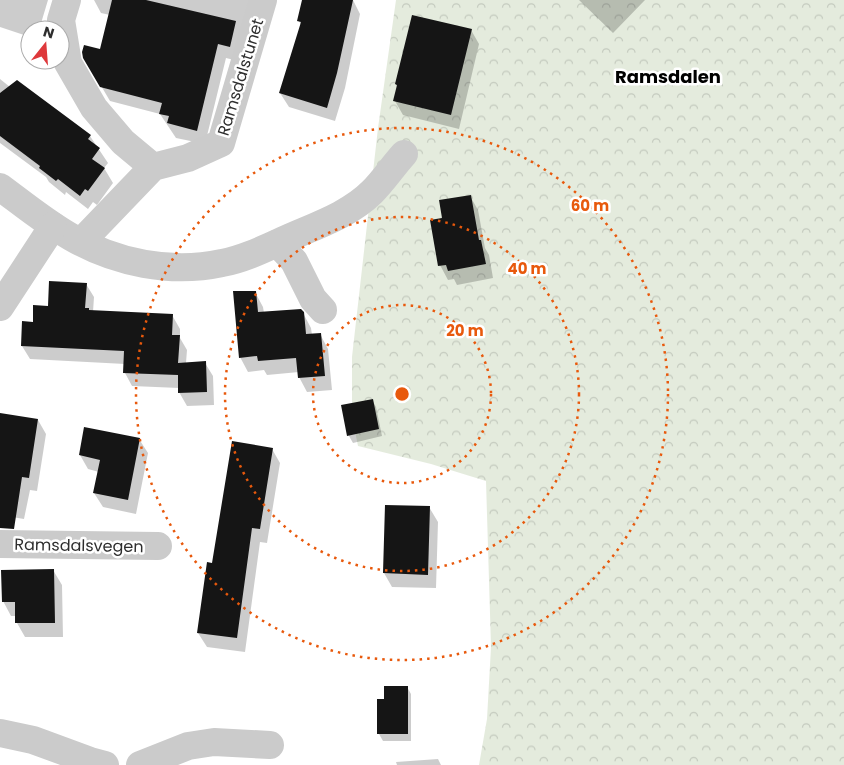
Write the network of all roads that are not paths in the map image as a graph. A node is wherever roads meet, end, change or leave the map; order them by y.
1 (67, 0) edge
2 (263, 0) edge
3 (404, 154) dead end
4 (153, 167) junction
5 (0, 186) edge
6 (53, 226) junction
7 (81, 242) junction
8 (277, 243) junction
9 (0, 307) edge
10 (323, 310) dead end
11 (0, 544) edge
12 (158, 546) dead end
13 (0, 733) edge
14 (270, 745) dead end
15 (105, 765) edge
16 (140, 765) edge

1 - 4 street
2 - 4 street, Ramsdalstunet
3 - 8 street
4 - 7 street
5 - 6 street
6 - 7 street
6 - 9 street
7 - 8 street
8 - 10 street
11 - 12 street, Ramsdalsvegen
13 - 15 street
14 - 16 street

